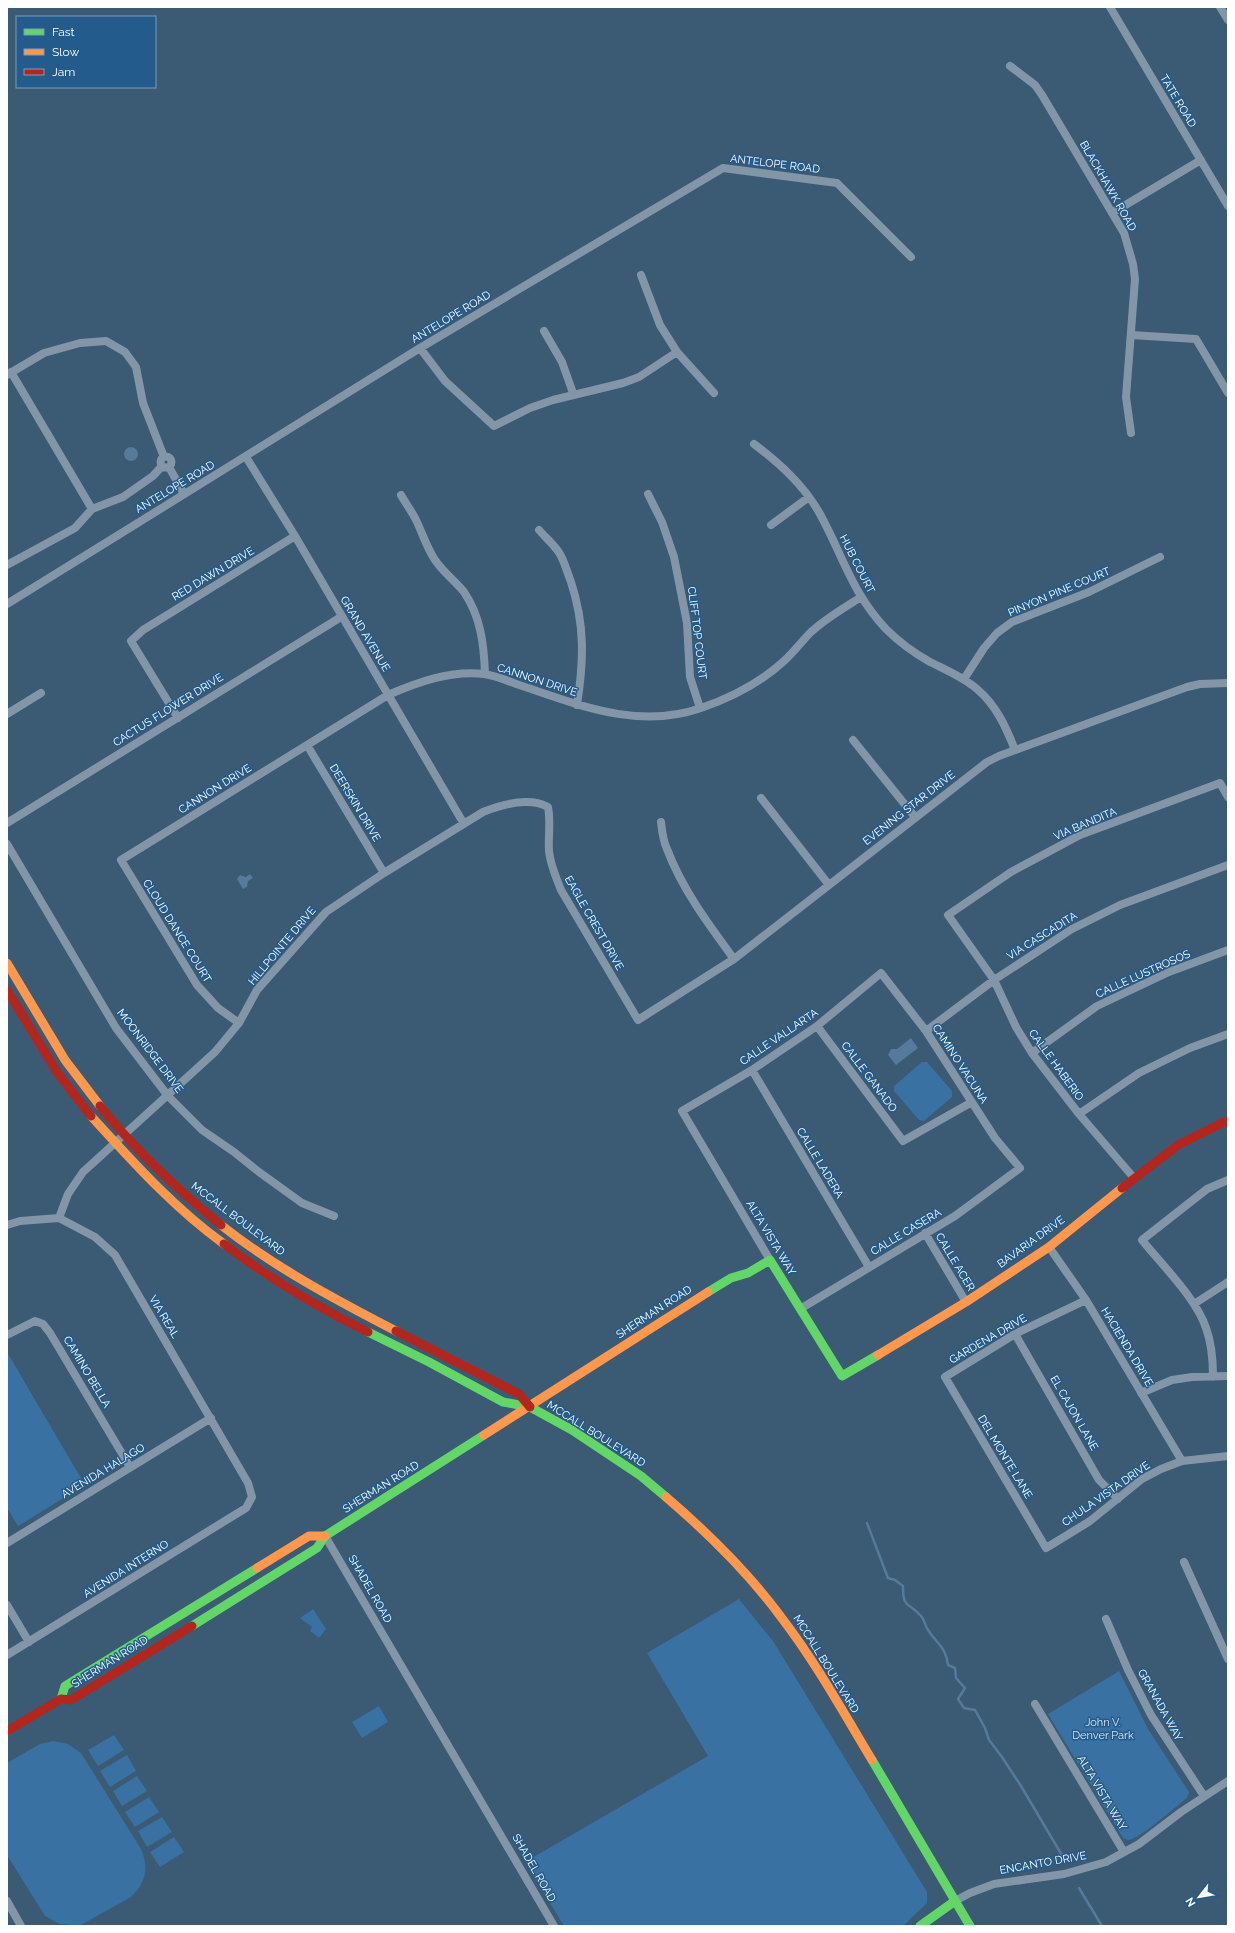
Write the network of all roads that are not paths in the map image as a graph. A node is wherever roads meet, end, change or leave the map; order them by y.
1 (1110, 7) edge
2 (1220, 7) edge
3 (1228, 20) edge
4 (1010, 66) dead end
5 (1201, 160) junction
6 (1228, 206) edge
7 (1112, 213) junction
8 (911, 257) dead end
9 (641, 275) dead end
10 (544, 331) dead end
11 (1131, 335) junction
12 (420, 348) junction
13 (677, 352) junction
14 (9, 374) edge
15 (714, 393) dead end
16 (1228, 393) edge
17 (572, 394) junction
18 (1131, 433) dead end
19 (754, 444) dead end
20 (246, 457) junction
21 (166, 466) junction
22 (184, 494) junction
23 (648, 494) dead end
24 (401, 495) dead end
25 (809, 498) junction
26 (92, 510) junction
27 (771, 525) dead end
28 (539, 530) dead end
29 (295, 536) junction
30 (1160, 557) dead end
31 (7, 565) edge
32 (861, 597) junction
33 (7, 604) edge
34 (341, 617) junction
35 (485, 674) junction
36 (964, 679) junction
37 (1228, 683) edge
38 (41, 693) dead end
39 (388, 695) junction
40 (577, 705) junction
41 (700, 708) junction
42 (7, 714) edge
43 (178, 718) junction
44 (853, 740) dead end
45 (307, 745) junction
46 (1015, 750) junction
47 (1228, 797) edge
48 (761, 798) dead end
49 (548, 807) joint
50 (915, 817) junction
51 (661, 822) dead end
52 (7, 823) edge
53 (464, 824) junction
54 (7, 844) edge
55 (121, 860) joint
56 (1228, 865) edge
57 (384, 873) junction
58 (829, 885) junction
59 (948, 916) joint
60 (1228, 950) edge
61 (734, 959) junction
62 (7, 963) edge
63 (881, 973) joint
64 (994, 980) junction
65 (7, 990) edge
66 (638, 1020) joint
67 (239, 1023) junction
68 (817, 1026) junction
69 (926, 1031) junction
70 (1228, 1034) edge
71 (1032, 1054) junction
72 (752, 1070) junction
73 (168, 1096) junction
74 (972, 1102) junction
75 (682, 1111) joint
76 (1079, 1114) junction
77 (1228, 1120) edge
78 (124, 1135) junction
79 (114, 1144) junction
80 (1020, 1168) joint
81 (1134, 1178) junction
82 (1228, 1180) edge
83 (334, 1216) dead end
84 (59, 1218) junction
85 (7, 1225) edge
86 (925, 1233) junction
87 (1049, 1247) junction
88 (229, 1248) junction
89 (770, 1260) junction
90 (869, 1267) junction
91 (1228, 1282) edge
92 (319, 1290) junction
93 (1086, 1300) junction
94 (966, 1302) junction
95 (1194, 1304) junction
96 (800, 1309) junction
97 (1015, 1334) junction
98 (7, 1336) edge
99 (842, 1376) joint
100 (1228, 1376) edge
101 (1213, 1377) junction
102 (945, 1378) joint
103 (1141, 1393) junction
104 (530, 1407) junction
105 (211, 1418) junction
106 (1228, 1456) edge
107 (1182, 1461) junction
108 (130, 1467) junction
109 (252, 1497) joint
110 (1118, 1499) junction
111 (325, 1536) junction
112 (7, 1543) edge
113 (1046, 1548) joint
114 (1184, 1562) dead end
115 (7, 1605) edge
116 (1106, 1619) dead end
117 (29, 1642) junction
118 (7, 1656) edge
119 (1228, 1659) edge
120 (61, 1699) junction
121 (1035, 1704) dead end
122 (7, 1731) edge
123 (1228, 1781) edge
124 (1204, 1796) junction
125 (1124, 1852) junction
126 (7, 1901) edge
127 (955, 1901) junction
128 (22, 1926) edge
129 (554, 1926) edge
130 (920, 1926) edge
131 (970, 1926) edge

1 - 5 street, TATE ROAD
2 - 3 street
4 - 7 street, BLACKHAWK ROAD
5 - 6 street, TATE ROAD
5 - 7 street
7 - 11 street, BLACKHAWK ROAD
8 - 12 street, ANTELOPE ROAD
9 - 13 street
10 - 17 street
11 - 16 street
11 - 18 street, BLACKHAWK ROAD
12 - 17 street
12 - 20 street, ANTELOPE ROAD
13 - 15 street
13 - 17 street
14 - 21 street
14 - 26 street
19 - 25 street, HUB COURT
20 - 22 street, ANTELOPE ROAD
20 - 29 street, GRAND AVENUE
21 - 22 street
21 - 26 street
22 - 33 street, ANTELOPE ROAD
23 - 41 street, CLIFF TOP COURT
24 - 35 street
25 - 27 street
25 - 32 street, HUB COURT
26 - 31 street
28 - 40 street
29 - 34 street, GRAND AVENUE
29 - 43 street, RED DAWN DRIVE
30 - 36 street, PINYON PINE COURT
32 - 36 street, HUB COURT
32 - 41 street, CANNON DRIVE
34 - 39 street, GRAND AVENUE
34 - 43 street, CACTUS FLOWER DRIVE
35 - 39 street, CANNON DRIVE
35 - 40 street, CANNON DRIVE
36 - 46 street, HUB COURT
37 - 46 street, EVENING STAR DRIVE
38 - 42 street
39 - 45 street, CANNON DRIVE
39 - 53 street, GRAND AVENUE
40 - 41 street, CANNON DRIVE
43 - 52 street, CACTUS FLOWER DRIVE
44 - 50 street
45 - 55 street, CANNON DRIVE
45 - 57 street, DEERSKIN DRIVE
46 - 50 street, EVENING STAR DRIVE
47 - 59 street, VIA BANDITA
48 - 58 street
49 - 53 street, HILLPOINTE DRIVE
49 - 66 street, EAGLE CREST DRIVE
50 - 58 street, EVENING STAR DRIVE
51 - 61 street
53 - 57 street, HILLPOINTE DRIVE
54 - 73 street, MOONRIDGE DRIVE
55 - 67 street, CLOUD DANCE COURT
56 - 64 street, VIA CASCADITA
57 - 67 street, HILLPOINTE DRIVE
58 - 61 street, EVENING STAR DRIVE
59 - 64 street, CALLE HABERIO
60 - 71 street, CALLE LUSTROSOS
61 - 66 street, EVENING STAR DRIVE
62 - 78 main road, MCCALL BOULEVARD
63 - 68 street, CALLE VALLARTA
63 - 69 street, CAMINO VACUNA
64 - 69 street, VIA CASCADITA
64 - 71 street, CALLE HABERIO
65 - 79 main road, MCCALL BOULEVARD
67 - 73 street, HILLPOINTE DRIVE
68 - 72 street, CALLE VALLARTA
68 - 74 street, CALLE GANADO
69 - 74 street, CAMINO VACUNA
70 - 76 street
71 - 76 street, CALLE HABERIO
72 - 75 street, CALLE VALLARTA
72 - 90 street, CALLE LADERA
73 - 78 street, HILLPOINTE DRIVE
73 - 83 street, MOONRIDGE DRIVE
74 - 80 street, CAMINO VACUNA
75 - 89 street, ALTA VISTA WAY
76 - 81 street, CALLE HABERIO
77 - 81 main road, BAVARIA DRIVE
78 - 79 street, HILLPOINTE DRIVE
78 - 92 main road, MCCALL BOULEVARD
79 - 84 street, HILLPOINTE DRIVE
79 - 88 main road, MCCALL BOULEVARD
80 - 86 street, CALLE CASERA
81 - 87 main road, BAVARIA DRIVE
82 - 95 street
84 - 85 street, VIA REAL
84 - 105 street, VIA REAL
86 - 90 street, CALLE CASERA
86 - 94 street, CALLE ACER
87 - 93 street, HACIENDA DRIVE
87 - 94 main road, BAVARIA DRIVE
88 - 92 main road
88 - 104 main road, MCCALL BOULEVARD
89 - 96 main road, ALTA VISTA WAY
89 - 104 main road, SHERMAN ROAD
90 - 96 street, CALLE CASERA
91 - 95 street
92 - 104 main road, MCCALL BOULEVARD
93 - 97 street, GARDENA DRIVE
93 - 103 street, HACIENDA DRIVE
94 - 99 main road, BAVARIA DRIVE
95 - 101 street
96 - 99 main road, ALTA VISTA WAY
97 - 102 street, GARDENA DRIVE
97 - 110 street, EL CAJON LANE
98 - 108 street, CAMINO BELLA
100 - 101 street
101 - 103 street
102 - 113 street, DEL MONTE LANE
103 - 107 street, HACIENDA DRIVE
104 - 111 main road, SHERMAN ROAD
104 - 127 main road, MCCALL BOULEVARD
105 - 108 street, AVENIDA HALAGO
105 - 109 street, VIA REAL
106 - 107 street, CHULA VISTA DRIVE
107 - 110 street, CHULA VISTA DRIVE
108 - 112 street, AVENIDA HALAGO
109 - 117 street, AVENIDA INTERNO
110 - 113 street, CHULA VISTA DRIVE
111 - 120 main road, SHERMAN ROAD
111 - 120 main road
111 - 129 street, SHADEL ROAD
114 - 119 street
115 - 117 street
116 - 124 street, GRANADA WAY
117 - 118 street, AVENIDA INTERNO
120 - 122 main road, SHERMAN ROAD
121 - 125 street, ALTA VISTA WAY
123 - 124 street, ENCANTO DRIVE
124 - 125 street, ENCANTO DRIVE
125 - 127 street, ENCANTO DRIVE
126 - 128 street
127 - 130 main road, ENCANTO DRIVE
127 - 131 main road, MCCALL BOULEVARD

